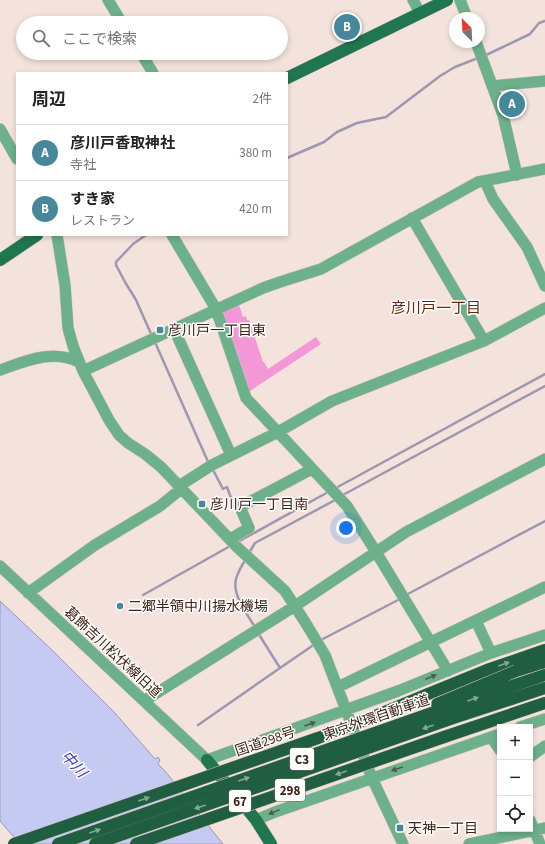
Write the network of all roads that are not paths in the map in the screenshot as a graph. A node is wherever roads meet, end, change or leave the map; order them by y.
1 (108, 0) edge
2 (413, 0) edge
3 (447, 0) edge
4 (460, 0) edge
5 (465, 12) edge
6 (420, 13) junction
7 (118, 16) edge
8 (478, 48) edge
9 (145, 60) edge
10 (152, 72) edge
11 (288, 78) edge
12 (545, 81) edge
13 (492, 86) junction
14 (0, 129) edge
15 (16, 156) edge
16 (545, 169) edge
17 (517, 175) junction
18 (485, 180) junction
19 (412, 218) junction
20 (36, 236) edge
21 (57, 236) edge
22 (173, 236) edge
23 (0, 260) edge
24 (545, 286) edge
25 (545, 308) edge
26 (216, 309) junction
27 (174, 329) junction
28 (484, 341) junction
29 (81, 366) junction
30 (0, 370) edge
31 (278, 432) junction
32 (231, 455) junction
33 (545, 459) edge
34 (312, 469) junction
35 (180, 487) junction
36 (230, 539) junction
37 (376, 552) junction
38 (0, 566) edge
39 (545, 587) edge
40 (28, 593) junction
41 (295, 606) junction
42 (476, 621) junction
43 (545, 635) edge
44 (431, 642) junction
45 (545, 650) edge
46 (491, 653) junction
47 (545, 662) edge
48 (448, 671) junction
49 (545, 675) edge
50 (338, 687) junction
51 (545, 688) edge
52 (144, 701) junction
53 (545, 703) edge
54 (345, 710) junction
55 (545, 719) edge
56 (529, 724) edge
57 (496, 735) edge
58 (342, 745) junction
59 (545, 746) edge
60 (533, 755) edge
61 (207, 760) junction
62 (372, 778) junction
63 (256, 820) junction
64 (540, 830) edge
65 (14, 844) edge
66 (58, 844) edge
67 (95, 844) edge
68 (136, 844) edge
69 (271, 844) edge
70 (403, 844) edge
71 (469, 844) edge
72 (540, 844) edge

1 - 7 street
2 - 6 street
3 - 6 main road
4 - 5 street
6 - 11 main road
8 - 13 street
9 - 10 street
12 - 13 street
13 - 17 street
14 - 15 street
16 - 17 street
17 - 18 street
18 - 19 street
18 - 24 street
19 - 26 street
19 - 28 street
20 - 23 main road
21 - 29 street
22 - 26 street
25 - 28 street
26 - 27 street
26 - 31 street
27 - 29 street
27 - 32 street
28 - 31 street
29 - 30 street
29 - 35 street
31 - 32 street
31 - 34 street
32 - 35 street
33 - 37 street
34 - 36 street
34 - 37 street
35 - 36 street
35 - 40 street
36 - 41 street
37 - 41 street
37 - 44 street
38 - 40 street, 葛飾吉川松伏線旧道
39 - 42 street
40 - 52 street, 葛飾吉川松伏線旧道
41 - 50 street
41 - 52 street
42 - 44 street
42 - 46 street
43 - 46 street
44 - 48 street
44 - 50 street
65 -> 45 highway, 国道298号, bridge
46 - 48 street
47 - 58 highway, bridge
54 -> 48 street
58 -> 49 highway, 東京外環自動車道 / C3, bridge
50 - 54 street
51 -> 67 highway, 東京外環自動車道 / C3, bridge
52 - 61 street, 葛飾吉川松伏線旧道
53 -> 68 highway, 298, bridge
61 -> 54 street
54 - 62 street
55 - 56 street
57 -> 62 street
66 -> 58 highway, 東京外環自動車道 / C3, bridge
59 - 60 street
61 - 63 main road, 67
62 -> 63 street
62 - 70 street
63 - 69 main road, 67
64 - 71 street
64 - 72 street

